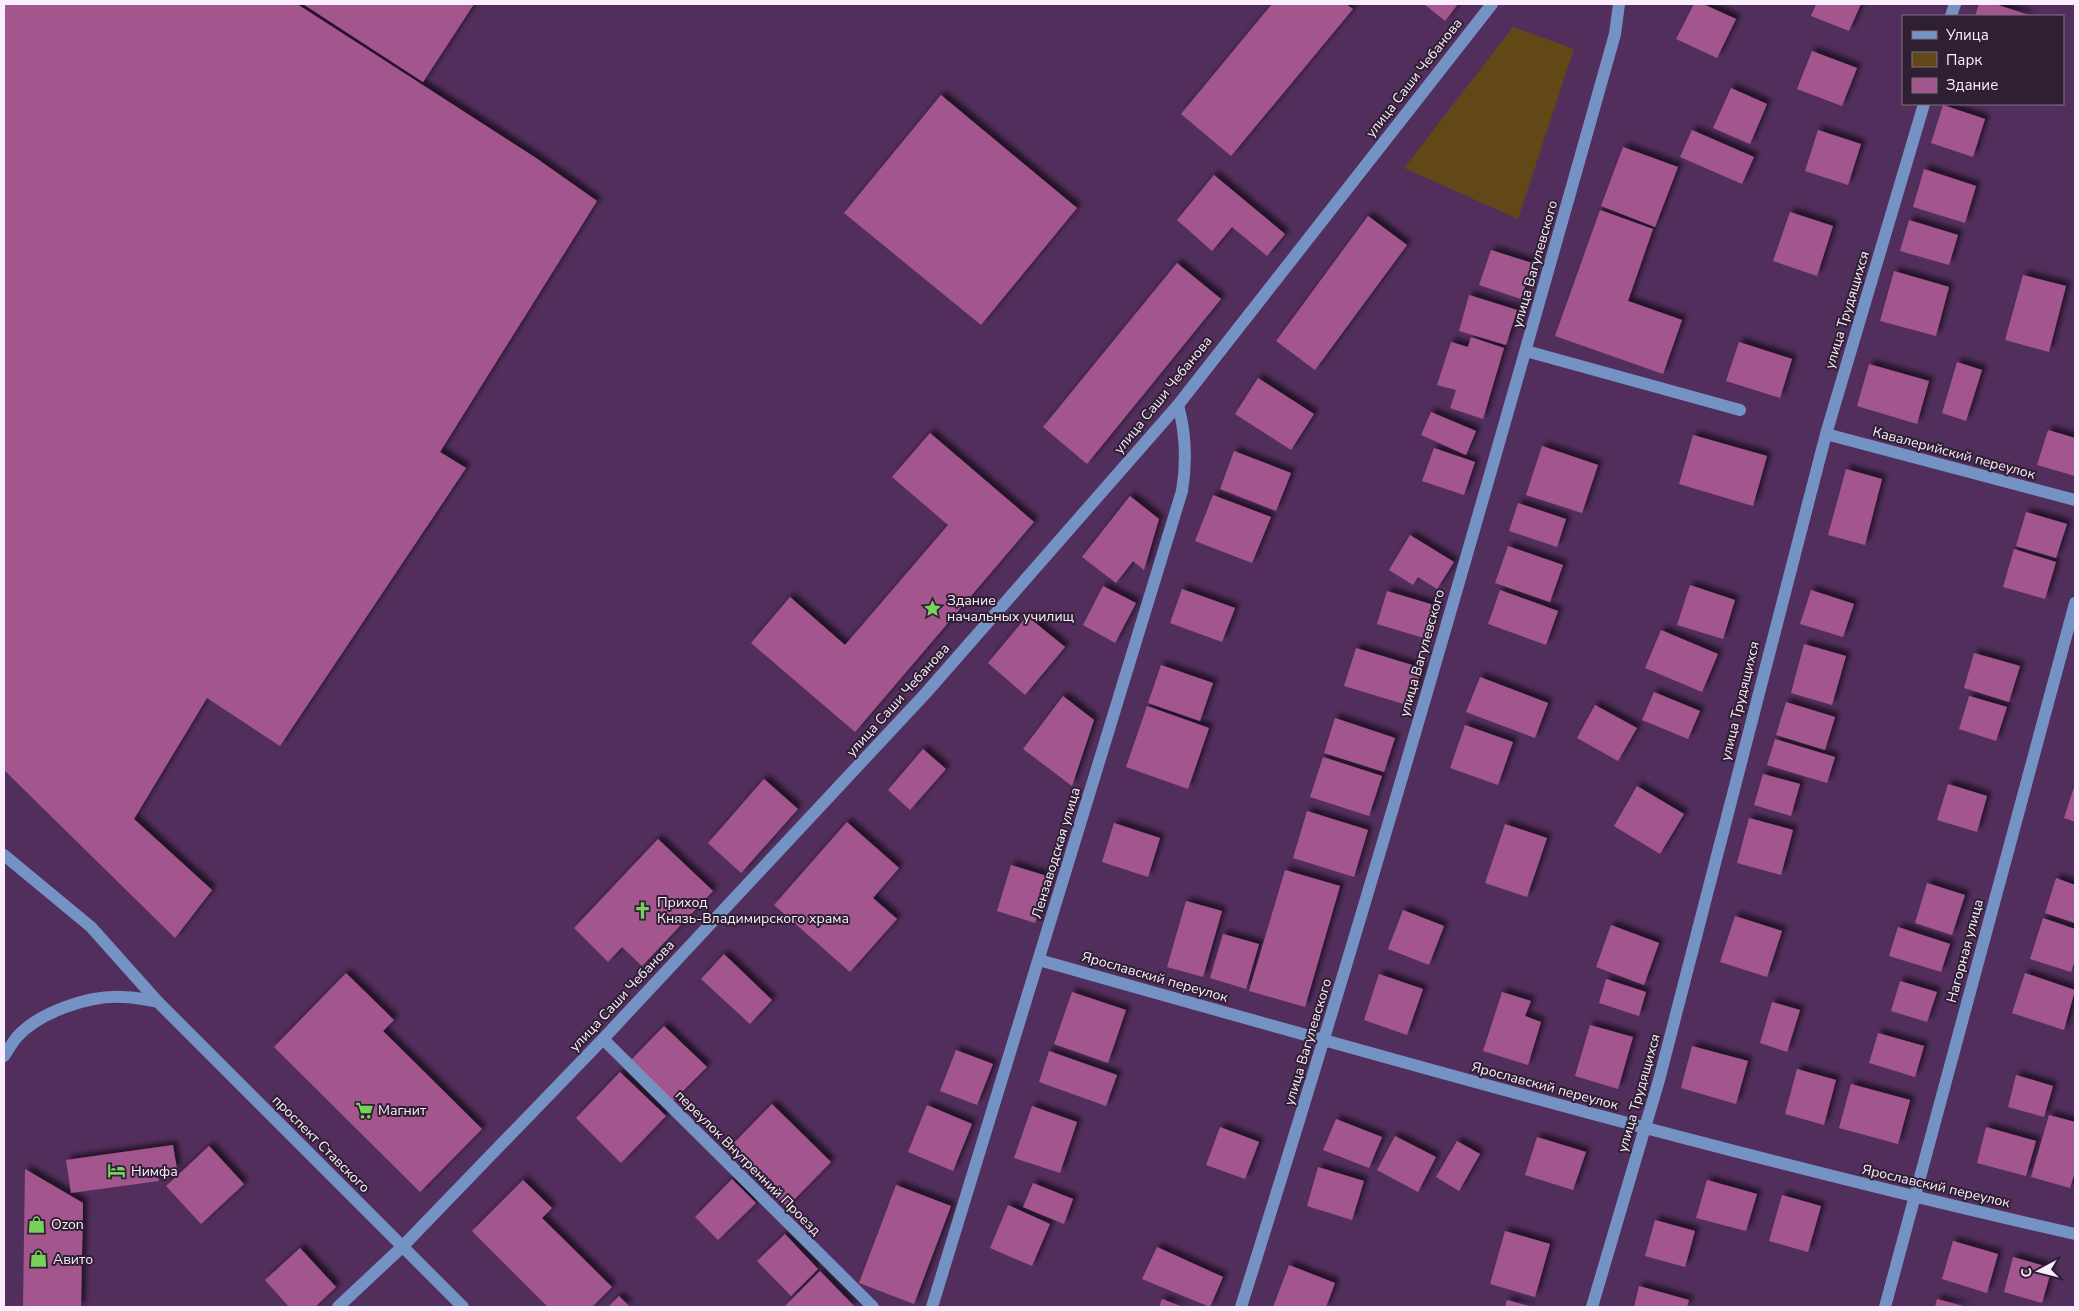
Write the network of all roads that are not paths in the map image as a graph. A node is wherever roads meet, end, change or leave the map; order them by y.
1 (1492, 4) edge
2 (1620, 4) edge
3 (1924, 105) edge
4 (1526, 351) junction
5 (1178, 405) junction
6 (1740, 410) dead end
7 (1826, 434) junction
8 (2075, 500) edge
9 (2075, 602) edge
10 (4, 855) edge
11 (1039, 960) junction
12 (158, 1002) junction
13 (602, 1039) junction
14 (1325, 1041) junction
15 (4, 1056) edge
16 (1644, 1129) junction
17 (1913, 1197) junction
18 (2075, 1234) edge
19 (402, 1247) junction
20 (338, 1307) edge
21 (463, 1307) edge
22 (873, 1307) edge
23 (932, 1307) edge
24 (1240, 1307) edge
25 (1592, 1307) edge
26 (1885, 1307) edge

1 - 5 street, улица Саши Чебанова
2 - 4 street, улица Вагулевского
3 - 7 street, улица Трудящихся
4 - 6 street
4 - 14 street, улица Вагулевского
5 - 11 street, Лензаводская улица
5 - 13 street, улица Саши Чебанова
7 - 8 street, Кавалерийский переулок
7 - 16 street, улица Трудящихся
9 - 17 street, Нагорная улица
10 - 12 street, проспект Ставского
11 - 14 street, Ярославский переулок
11 - 23 street, Лензаводская улица
12 - 15 street
12 - 19 street, проспект Ставского
13 - 19 street, улица Саши Чебанова
13 - 22 street, переулок Внутренний Проезд
14 - 16 street, Ярославский переулок
14 - 24 street, улица Вагулевского
16 - 17 street, Ярославский переулок
16 - 25 street, улица Трудящихся
17 - 18 street, Ярославский переулок
17 - 26 street, Нагорная улица
19 - 20 street, улица Саши Чебанова
19 - 21 street, проспект Ставского

